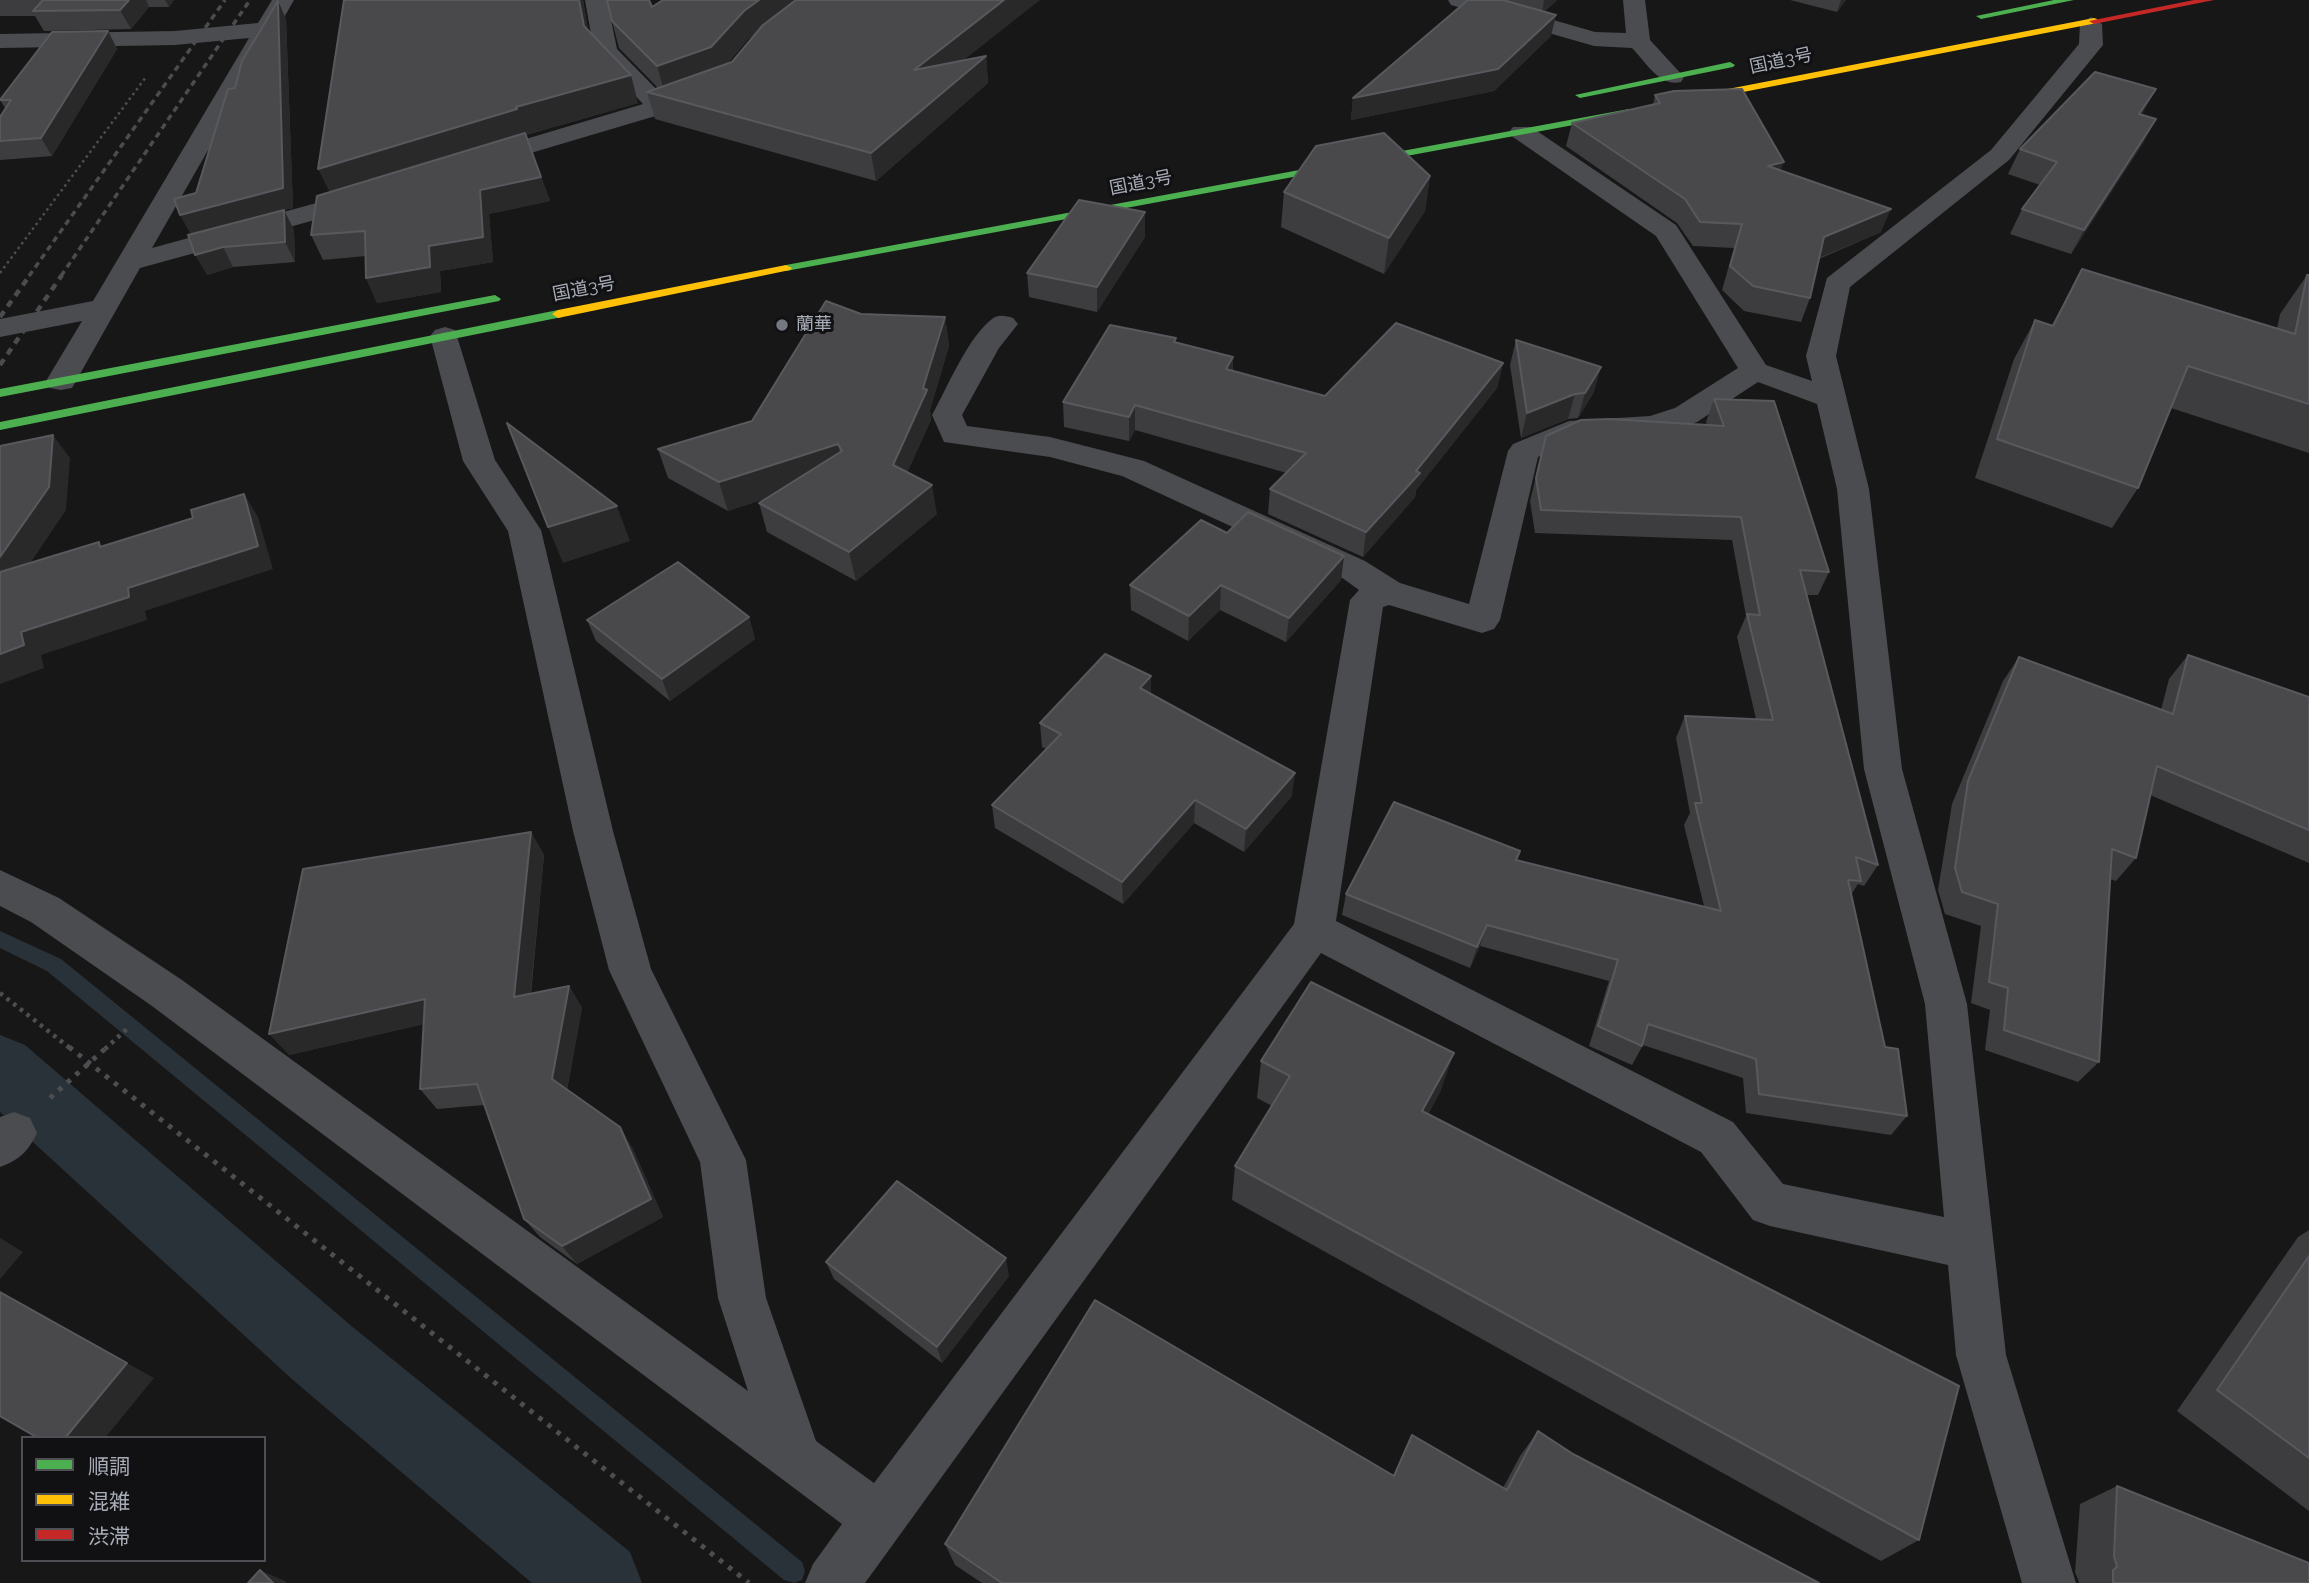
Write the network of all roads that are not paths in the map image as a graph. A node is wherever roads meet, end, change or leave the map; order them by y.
1 (283, 0) edge
2 (596, 0) edge
3 (1459, 0) edge
4 (1634, 0) edge
5 (2209, 0) edge
6 (2080, 12) edge
7 (1959, 21) dead end
8 (265, 29) junction
9 (0, 41) edge
10 (1639, 41) junction
11 (1742, 63) dead end
12 (1672, 76) junction
13 (1567, 97) dead end
14 (1672, 103) edge
15 (1647, 108) edge
16 (1522, 132) junction
17 (460, 167) edge
18 (382, 192) edge
19 (133, 262) junction
20 (509, 297) dead end
21 (104, 308) junction
22 (1003, 324) dead end
23 (0, 328) edge
24 (445, 336) junction
25 (1755, 371) junction
26 (61, 381) junction
27 (0, 393) edge
28 (1832, 399) junction
29 (2, 427) edge
30 (1388, 592) junction
31 (0, 887) edge
32 (1314, 930) junction
33 (1970, 1246) junction
34 (796, 1458) junction
35 (879, 1519) junction
36 (848, 1577) edge
37 (2049, 1583) edge

1 - 8 street
2 - 17 street
3 - 10 street
4 - 10 street
5 - 6 highway, 国道3号
6 - 7 highway, 国道3号
6 - 14 highway, 国道3号
6 - 28 street
8 - 9 street
8 - 19 street
10 - 12 street
11 - 12 highway, 国道3号
12 - 13 highway, 国道3号
15 - 16 highway, 国道3号
16 - 24 highway, 国道3号
16 - 25 street
18 - 19 street
19 - 21 street
20 - 26 highway
21 - 23 street
21 - 26 street
22 - 30 street
24 - 29 highway, 国道3号
24 - 34 street
25 - 28 street
25 - 30 street
26 - 27 highway
28 - 33 street
30 - 32 street
31 - 34 street
32 - 33 street
32 - 35 street
33 - 37 street
34 - 35 street
35 - 36 street

